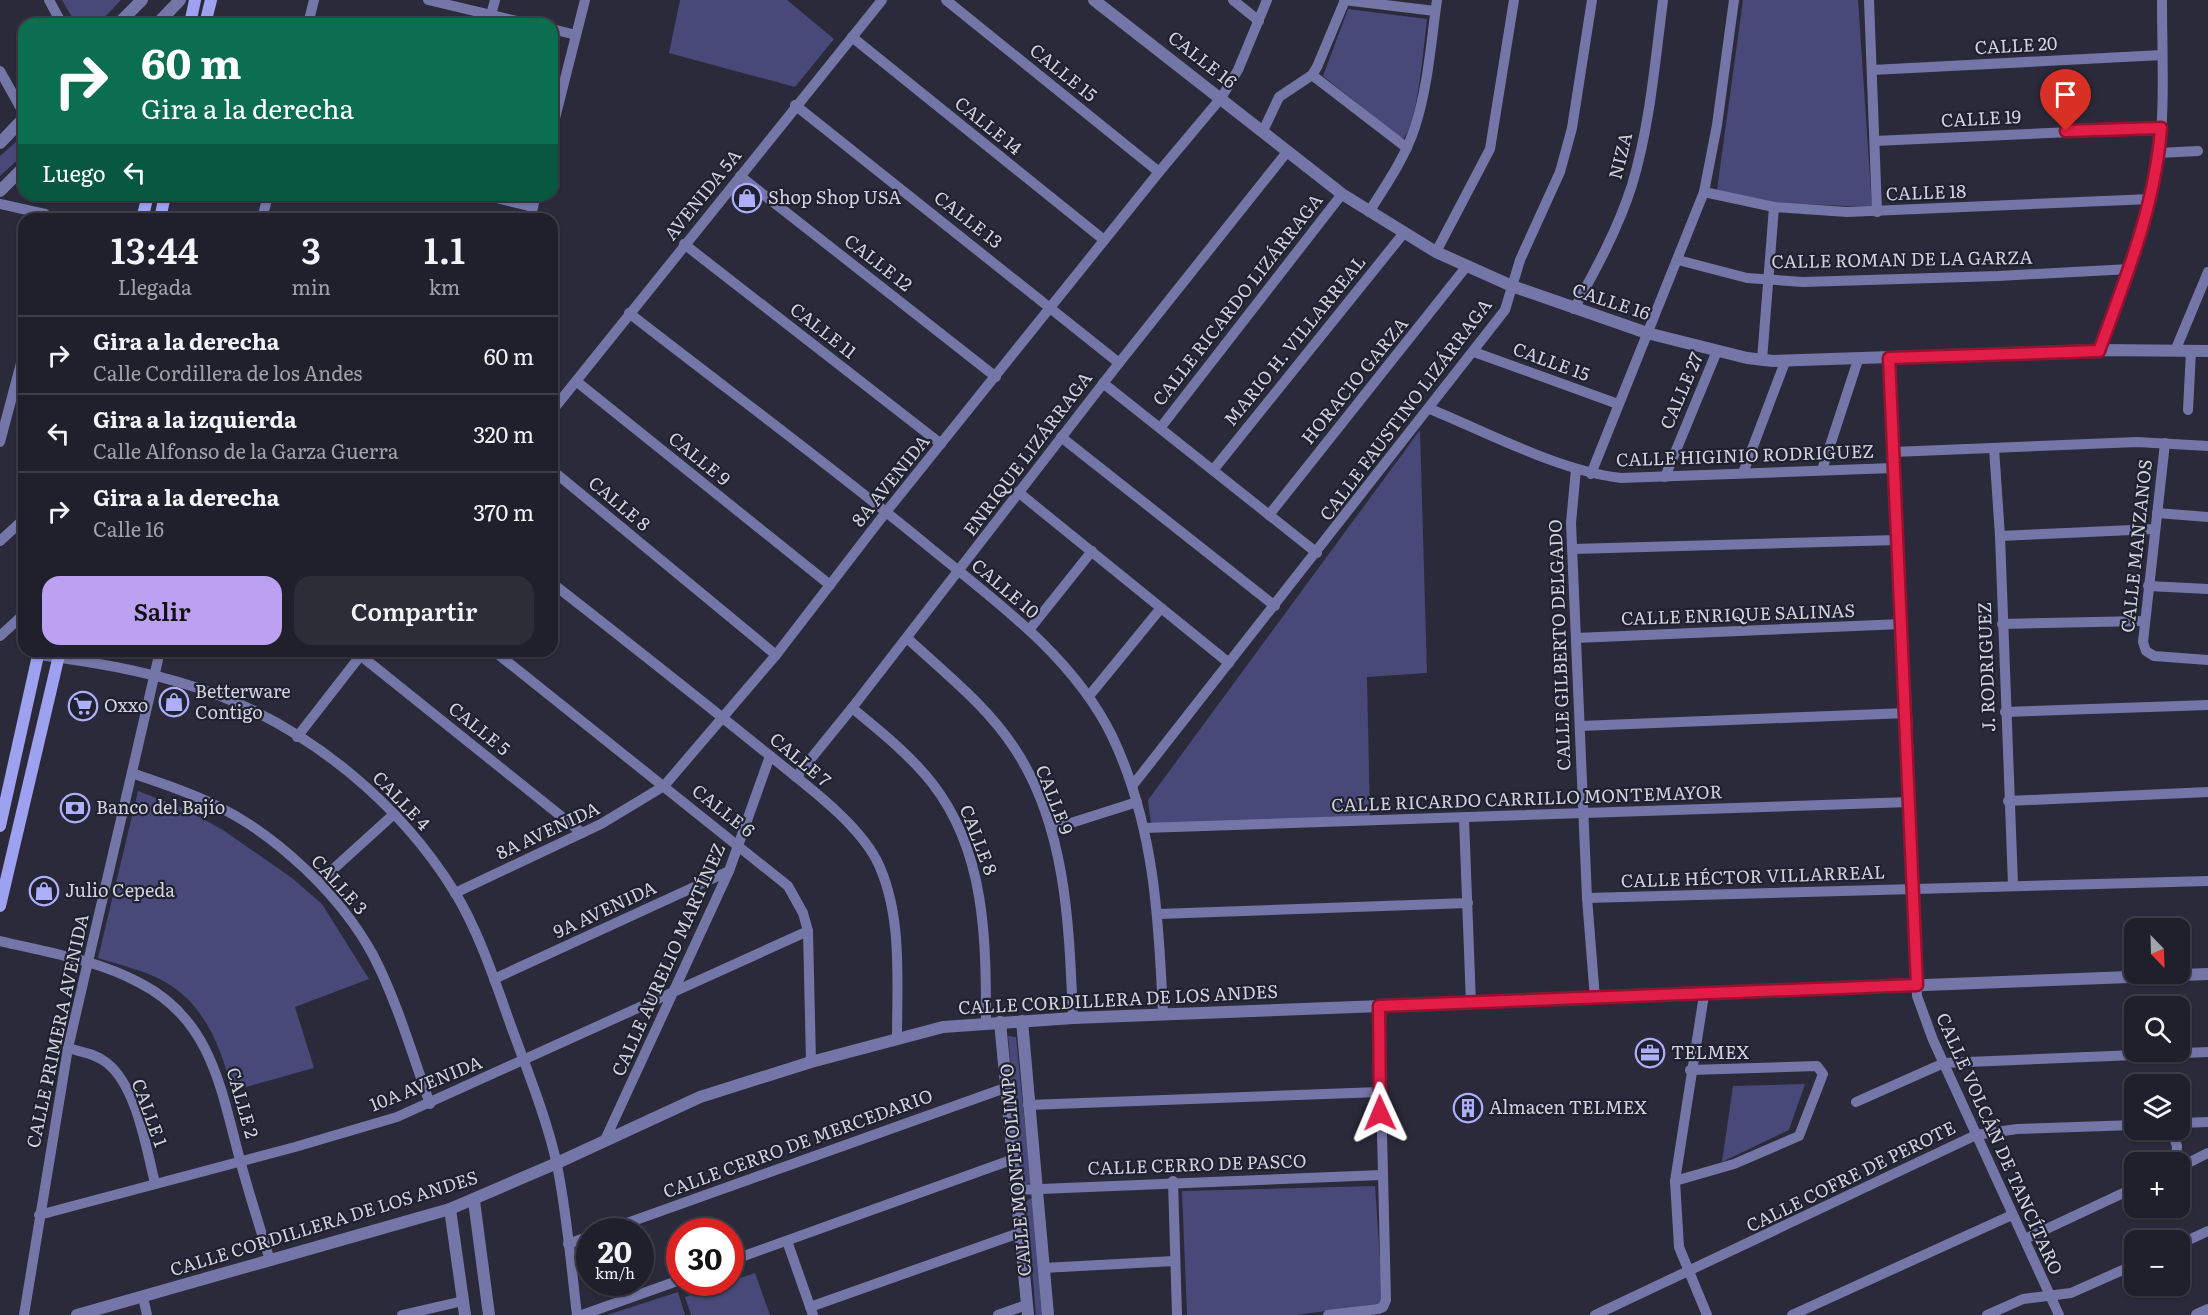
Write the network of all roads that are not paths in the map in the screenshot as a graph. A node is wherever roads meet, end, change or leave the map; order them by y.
1 (49, 0) edge
2 (142, 0) edge
3 (180, 0) edge
4 (195, 0) edge
5 (211, 0) edge
6 (314, 0) edge
7 (428, 0) edge
8 (495, 0) edge
9 (585, 0) edge
10 (882, 0) edge
11 (946, 0) edge
12 (1094, 0) edge
13 (1233, 0) edge
14 (1267, 0) edge
15 (1345, 0) edge
16 (1514, 0) edge
17 (1592, 0) edge
18 (1663, 0) edge
19 (1734, 0) edge
20 (1869, 0) edge
21 (2162, 0) edge
22 (1436, 6) edge
23 (491, 15) junction
24 (59, 18) edge
25 (124, 18) edge
26 (163, 18) edge
27 (191, 18) edge
28 (206, 18) edge
29 (310, 18) edge
30 (504, 18) edge
31 (1259, 21) junction
32 (558, 30) edge
33 (576, 35) junction
34 (852, 37) junction
35 (2162, 55) junction
36 (1872, 70) junction
37 (0, 71) edge
38 (1312, 75) junction
39 (1221, 98) junction
40 (558, 104) edge
41 (18, 105) edge
42 (795, 105) junction
43 (18, 123) edge
44 (2161, 128) junction
45 (1263, 131) junction
46 (1875, 141) junction
47 (0, 143) edge
48 (1407, 148) junction
49 (2198, 151) dead end
50 (1287, 152) junction
51 (2159, 153) junction
52 (1159, 172) junction
53 (18, 173) edge
54 (740, 176) junction
55 (0, 191) edge
56 (1704, 192) junction
57 (1342, 194) junction
58 (2151, 199) junction
59 (508, 201) edge
60 (534, 201) edge
61 (0, 204) edge
62 (533, 207) junction
63 (1774, 207) junction
64 (1370, 212) junction
65 (1877, 212) junction
66 (40, 213) edge
67 (532, 213) edge
68 (1403, 234) junction
69 (1104, 240) junction
70 (684, 244) junction
71 (1436, 252) junction
72 (1678, 260) junction
73 (1466, 267) junction
74 (2130, 269) junction
75 (2208, 272) edge
76 (1769, 281) junction
77 (1512, 286) junction
78 (2204, 290) edge
79 (1051, 307) junction
80 (1574, 309) junction
81 (629, 314) junction
82 (1647, 333) junction
83 (1717, 351) junction
84 (2099, 351) junction
85 (2175, 351) junction
86 (2191, 351) junction
87 (2208, 351) edge
88 (1474, 352) junction
89 (1889, 358) junction
90 (1762, 360) junction
91 (1858, 360) junction
92 (1785, 362) junction
93 (1119, 363) junction
94 (18, 375) edge
95 (996, 377) junction
96 (576, 381) junction
97 (1103, 383) junction
98 (558, 394) edge
99 (565, 396) junction
100 (558, 404) edge
101 (1618, 404) junction
102 (1430, 409) junction
103 (2188, 410) dead end
104 (1161, 427) junction
105 (1061, 436) junction
106 (1, 441) edge
107 (2165, 443) junction
108 (941, 444) junction
109 (2208, 446) edge
110 (1994, 448) junction
111 (1893, 452) junction
112 (1893, 468) junction
113 (1214, 469) junction
114 (1576, 469) junction
115 (1822, 470) junction
116 (1743, 473) junction
117 (1591, 474) junction
118 (558, 475) edge
119 (1665, 477) junction
120 (1018, 492) junction
121 (886, 512) junction
122 (2157, 513) junction
123 (1269, 515) junction
124 (2208, 517) edge
125 (18, 524) edge
126 (2155, 529) junction
127 (2000, 536) junction
128 (1897, 540) junction
129 (0, 541) edge
130 (1573, 549) junction
131 (1092, 551) junction
132 (1317, 553) junction
133 (959, 572) junction
134 (830, 585) junction
135 (2148, 586) junction
136 (558, 588) edge
137 (2208, 589) edge
138 (1275, 606) junction
139 (1161, 608) junction
140 (18, 620) edge
141 (2144, 621) junction
142 (1902, 624) junction
143 (2002, 624) junction
144 (1029, 630) junction
145 (0, 636) edge
146 (907, 638) junction
147 (1576, 638) junction
148 (776, 655) junction
149 (38, 657) edge
150 (58, 657) edge
151 (71, 657) edge
152 (159, 657) edge
153 (357, 657) edge
154 (365, 657) edge
155 (502, 657) edge
156 (2208, 660) edge
157 (1229, 663) junction
158 (154, 677) junction
159 (1089, 696) junction
160 (2208, 705) edge
161 (852, 708) junction
162 (2005, 712) junction
163 (1907, 713) junction
164 (724, 718) junction
165 (1580, 726) junction
166 (297, 736) junction
167 (770, 756) junction
168 (132, 773) junction
169 (795, 777) junction
170 (1133, 784) junction
171 (664, 786) junction
172 (2208, 792) edge
173 (2008, 801) junction
174 (1137, 802) junction
175 (1910, 802) junction
176 (1583, 813) junction
177 (394, 814) junction
178 (1464, 819) junction
179 (0, 826) edge
180 (1144, 828) junction
181 (1052, 829) junction
182 (582, 833) junction
183 (739, 844) junction
184 (729, 871) junction
185 (2208, 880) edge
186 (319, 882) junction
187 (2013, 885) junction
188 (1914, 889) junction
189 (455, 893) junction
190 (1587, 898) junction
191 (1468, 903) junction
192 (0, 906) edge
193 (1158, 914) junction
194 (807, 931) junction
195 (0, 941) edge
196 (87, 961) junction
197 (2208, 974) edge
198 (494, 979) junction
199 (1917, 985) junction
200 (672, 992) junction
201 (1704, 995) junction
202 (1595, 999) junction
203 (1471, 1004) junction
204 (1379, 1006) junction
205 (1163, 1014) junction
206 (1073, 1018) junction
207 (1022, 1021) junction
208 (1000, 1022) junction
209 (986, 1023) junction
210 (897, 1038) junction
211 (68, 1048) junction
212 (2208, 1052) edge
213 (523, 1061) junction
214 (811, 1062) junction
215 (1944, 1063) junction
216 (1690, 1070) junction
217 (1005, 1088) junction
218 (1379, 1092) junction
219 (1856, 1102) dead end
220 (430, 1104) junction
221 (1028, 1105) junction
222 (2208, 1122) edge
223 (2190, 1123) edge
224 (2124, 1125) edge
225 (1976, 1136) junction
226 (604, 1142) junction
227 (2208, 1153) edge
228 (1011, 1160) junction
229 (240, 1161) junction
230 (2190, 1162) edge
231 (557, 1164) junction
232 (1382, 1174) junction
233 (1173, 1181) junction
234 (1676, 1181) junction
235 (155, 1183) junction
236 (1035, 1188) junction
237 (1014, 1190) junction
238 (2124, 1193) edge
239 (474, 1201) junction
240 (450, 1209) junction
241 (39, 1215) junction
242 (2013, 1215) junction
243 (641, 1218) edge
244 (2208, 1231) edge
245 (1019, 1233) junction
246 (2025, 1239) junction
247 (2190, 1239) edge
248 (576, 1241) edge
249 (787, 1241) junction
250 (568, 1244) junction
251 (744, 1256) edge
252 (270, 1261) junction
253 (1174, 1261) junction
254 (1043, 1268) junction
255 (2124, 1269) edge
256 (1689, 1273) junction
257 (666, 1285) edge
258 (2050, 1296) junction
259 (143, 1297) junction
260 (463, 1300) junction
261 (1027, 1310) edge
262 (2208, 1310) edge
263 (811, 1311) edge
264 (24, 1315) edge
265 (77, 1315) edge
266 (147, 1315) edge
267 (402, 1315) edge
268 (465, 1315) edge
269 (489, 1315) edge
270 (577, 1315) edge
271 (582, 1315) edge
272 (998, 1315) edge
273 (1048, 1315) edge
274 (1177, 1315) edge
275 (1328, 1315) edge
276 (1595, 1315) edge
277 (1707, 1315) edge
278 (1792, 1315) edge
279 (1987, 1315) edge
280 (2059, 1315) edge
281 (2197, 1315) edge

1 - 24 street
2 - 25 street
3 - 26 street
4 - 27 main road
5 - 28 main road
6 - 29 street
7 - 23 street
8 - 23 street
9 - 33 street
10 - 34 street, AVENIDA 5A
11 - 52 street, CALLE 15
12 - 39 street, CALLE 16
13 - 31 street
14 - 31 street, 8A AVENIDA
15 - 22 street
15 - 38 street
16 - 71 street
17 - 77 street, CALLE FAUSTINO LIZÁRRAGA
18 - 80 street, NIZA
19 - 56 street
20 - 36 street
21 - 35 street
22 - 48 street
23 - 30 street
31 - 39 street, 8A AVENIDA
32 - 33 street
33 - 40 street
34 - 42 street, AVENIDA 5A
34 - 69 street, CALLE 14
35 - 36 street, CALLE 20
35 - 44 street
36 - 46 street
37 - 41 street
38 - 45 street
38 - 48 street
39 - 45 street, CALLE 16
39 - 52 street, 8A AVENIDA
42 - 54 street, AVENIDA 5A
42 - 79 street, CALLE 13
43 - 47 street
44 - 46 street, CALLE 19
44 - 51 street
45 - 50 street, CALLE 16
46 - 65 street
48 - 64 street
49 - 51 street
50 - 57 street, CALLE 16
50 - 93 street, ENRIQUE LIZÁRRAGA
51 - 58 street
52 - 69 street, 8A AVENIDA
53 - 55 street
54 - 70 street, AVENIDA 5A
54 - 95 street, CALLE 12
56 - 63 street, CALLE 18
56 - 72 street
57 - 64 street, CALLE 16
57 - 104 street, CALLE RICARDO LIZÁRRAGA
58 - 65 street, CALLE 18
58 - 74 street
59 - 62 street
60 - 62 street
61 - 66 street
62 - 67 street
63 - 65 street, CALLE 18
63 - 76 street
64 - 68 street, CALLE 16
68 - 71 street, CALLE 16
68 - 113 street, MARIO H. VILLARREAL
69 - 79 street, 8A AVENIDA
70 - 81 street, AVENIDA 5A
70 - 108 street, CALLE 11
71 - 73 street, CALLE 16
72 - 76 street, CALLE ROMAN DE LA GARZA
72 - 82 street
73 - 77 street, CALLE 16
73 - 123 street, HORACIO GARZA
74 - 76 street, CALLE ROMAN DE LA GARZA
74 - 84 street
75 - 78 street
76 - 90 street
77 - 80 street, CALLE 16
77 - 88 street, CALLE FAUSTINO LIZÁRRAGA
78 - 85 street
79 - 93 street, CALLE 13
79 - 95 street, 8A AVENIDA
80 - 82 street, CALLE 16
81 - 96 street, AVENIDA 5A
81 - 121 street, CALLE 10
82 - 83 street, CALLE 16
82 - 101 street
83 - 90 street, CALLE 16
83 - 119 street, CALLE 27
84 - 85 street, CALLE 16
84 - 89 street, CALLE 16
85 - 86 street, CALLE 16
86 - 87 street, CALLE 16
86 - 103 street
88 - 101 street, CALLE 15
88 - 102 street, CALLE FAUSTINO LIZÁRRAGA
89 - 91 street, CALLE 16
89 - 111 street, CALLE VOLCÁN DE TANCÍTARO
90 - 92 street, CALLE 16
91 - 92 street, CALLE 16
91 - 115 street
92 - 116 street
93 - 97 street, ENRIQUE LIZÁRRAGA
94 - 106 street
95 - 108 street, 8A AVENIDA
96 - 99 street, AVENIDA 5A
96 - 134 street, CALLE 9
97 - 104 street
97 - 105 street, ENRIQUE LIZÁRRAGA
98 - 99 street
99 - 100 street, AVENIDA 5A
101 - 117 street
102 - 114 street, CALLE HIGINIO RODRIGUEZ
102 - 132 street, CALLE FAUSTINO LIZÁRRAGA
104 - 113 street
105 - 120 street, ENRIQUE LIZÁRRAGA
105 - 138 street
107 - 109 street, CALLE HIGINIO RODRIGUEZ
107 - 110 street, CALLE HIGINIO RODRIGUEZ
107 - 122 street, CALLE MANZANOS
108 - 121 street, 8A AVENIDA
110 - 111 street, CALLE HIGINIO RODRIGUEZ
110 - 127 street, J. RODRIGUEZ
111 - 112 street, CALLE VOLCÁN DE TANCÍTARO
112 - 115 street, CALLE HIGINIO RODRIGUEZ
112 - 128 street, CALLE VOLCÁN DE TANCÍTARO
113 - 123 street
114 - 117 street, CALLE HIGINIO RODRIGUEZ
114 - 130 street, CALLE GILBERTO DELGADO
115 - 116 street, CALLE HIGINIO RODRIGUEZ
116 - 119 street, CALLE HIGINIO RODRIGUEZ
117 - 119 street, CALLE HIGINIO RODRIGUEZ
118 - 148 street, CALLE 8
120 - 131 street
120 - 133 street, ENRIQUE LIZÁRRAGA
121 - 133 street, CALLE 10
121 - 134 street, 8A AVENIDA
122 - 124 street
122 - 126 street, CALLE MANZANOS
123 - 132 street
125 - 129 street
126 - 127 street
126 - 135 street, CALLE MANZANOS
127 - 143 street, J. RODRIGUEZ
128 - 130 street
128 - 142 street, CALLE VOLCÁN DE TANCÍTARO
130 - 147 street, CALLE GILBERTO DELGADO
131 - 139 street
131 - 144 street
132 - 138 street, CALLE FAUSTINO LIZÁRRAGA
133 - 144 street, CALLE 10
133 - 146 street, ENRIQUE LIZÁRRAGA
134 - 148 street, 8A AVENIDA
135 - 137 street
135 - 141 street, CALLE MANZANOS
136 - 164 street, CALLE 7
138 - 157 street, CALLE FAUSTINO LIZÁRRAGA
139 - 157 street
139 - 159 street
140 - 145 street
141 - 143 street
141 - 156 street, CALLE MANZANOS
142 - 147 street, CALLE ENRIQUE SALINAS
142 - 163 street, CALLE VOLCÁN DE TANCÍTARO
143 - 162 street, J. RODRIGUEZ
144 - 159 street, CALLE 10
146 - 161 street, ENRIQUE LIZÁRRAGA
146 - 181 street, CALLE 9
147 - 165 street, CALLE GILBERTO DELGADO
148 - 164 street, 8A AVENIDA
149 - 179 main road
150 - 192 main road
151 - 158 street, CALLE 4
152 - 158 street, CALLE PRIMERA AVENIDA
153 - 166 street
154 - 182 street, CALLE 5
155 - 171 street, CALLE 6
157 - 170 street, CALLE FAUSTINO LIZÁRRAGA
158 - 166 street, CALLE 4
158 - 168 street, CALLE PRIMERA AVENIDA
159 - 170 street, CALLE 10
160 - 162 street
161 - 169 street, ENRIQUE LIZÁRRAGA
161 - 209 street, CALLE 8
162 - 173 street, J. RODRIGUEZ
163 - 165 street
163 - 175 street, CALLE VOLCÁN DE TANCÍTARO
164 - 167 street, CALLE 7
164 - 171 street, 8A AVENIDA
165 - 176 street, CALLE GILBERTO DELGADO
166 - 177 street, CALLE 4
167 - 169 street, CALLE 7
167 - 183 street, CALLE AURELIO MARTÍNEZ
168 - 186 street, CALLE 3
168 - 196 street, CALLE PRIMERA AVENIDA
169 - 210 street, CALLE 7
170 - 174 street, CALLE 10
171 - 182 street, 8A AVENIDA
171 - 183 street, CALLE 6
172 - 173 street
173 - 187 street, J. RODRIGUEZ
174 - 180 street, CALLE 10
174 - 181 street
175 - 176 street, CALLE RICARDO CARRILLO MONTEMAYOR
175 - 188 street, CALLE VOLCÁN DE TANCÍTARO
176 - 178 street, CALLE RICARDO CARRILLO MONTEMAYOR
176 - 190 street, CALLE GILBERTO DELGADO
177 - 186 street
177 - 189 street, CALLE 4
178 - 180 street, CALLE RICARDO CARRILLO MONTEMAYOR
178 - 191 street
180 - 193 street, CALLE 10
181 - 206 street, CALLE 9
182 - 189 street, 8A AVENIDA
183 - 184 street, CALLE AURELIO MARTÍNEZ
183 - 194 street, CALLE 6
184 - 198 street, 9A AVENIDA
184 - 200 street, CALLE AURELIO MARTÍNEZ
185 - 187 street, CALLE HÉCTOR VILLARREAL
186 - 220 street, CALLE 3
187 - 188 street, CALLE HÉCTOR VILLARREAL
188 - 190 street, CALLE HÉCTOR VILLARREAL
188 - 199 street, CALLE VOLCÁN DE TANCÍTARO
189 - 198 street, CALLE 4
190 - 202 street, CALLE GILBERTO DELGADO
191 - 193 street
191 - 203 street
193 - 205 street, CALLE 10
194 - 200 street, 10A AVENIDA
194 - 214 street, CALLE 6
195 - 196 street, CALLE 2
196 - 211 street, CALLE PRIMERA AVENIDA
196 - 229 street, CALLE 2
197 - 199 street, CALLE CORDILLERA DE LOS ANDES
198 - 213 street, CALLE 4
199 - 201 street, CALLE CORDILLERA DE LOS ANDES
199 - 215 street, CALLE VOLCÁN DE TANCÍTARO
200 - 213 street, 10A AVENIDA
200 - 226 street, CALLE AURELIO MARTÍNEZ
201 - 202 street, CALLE CORDILLERA DE LOS ANDES
201 - 216 street
202 - 203 street, CALLE CORDILLERA DE LOS ANDES
203 - 204 street, CALLE CORDILLERA DE LOS ANDES
204 - 205 street, CALLE CORDILLERA DE LOS ANDES
204 - 218 street
205 - 206 street, CALLE CORDILLERA DE LOS ANDES
206 - 207 street, CALLE CORDILLERA DE LOS ANDES
207 - 208 street, CALLE CORDILLERA DE LOS ANDES
207 - 221 street, CALLE MONTE OLIMPO
208 - 209 street, CALLE CORDILLERA DE LOS ANDES
208 - 217 street, CALLE MONTE OLIMPO
209 - 210 street, CALLE CORDILLERA DE LOS ANDES
210 - 214 street, CALLE CORDILLERA DE LOS ANDES
211 - 235 street, CALLE 1
211 - 241 street, CALLE PRIMERA AVENIDA
212 - 215 street
213 - 220 street, 10A AVENIDA
213 - 231 street, CALLE 4
214 - 226 street, CALLE CORDILLERA DE LOS ANDES
215 - 219 street
215 - 225 street, CALLE VOLCÁN DE TANCÍTARO
216 - 234 street
216 - 234 street
217 - 228 street, CALLE MONTE OLIMPO
217 - 243 street, CALLE CERRO DE MERCEDARIO
218 - 221 street
218 - 232 street
220 - 229 street, 10A AVENIDA
221 - 236 street, CALLE MONTE OLIMPO
222 - 223 street
224 - 225 street, CALLE COFRE DE PEROTE
225 - 242 street, CALLE VOLCÁN DE TANCÍTARO
225 - 256 street, CALLE COFRE DE PEROTE
226 - 231 street, CALLE CORDILLERA DE LOS ANDES
227 - 230 street
228 - 237 street, CALLE MONTE OLIMPO
228 - 249 street
229 - 235 street, 10A AVENIDA
229 - 252 street, CALLE 2
231 - 239 street, CALLE CORDILLERA DE LOS ANDES
231 - 250 street, CALLE 4
232 - 233 street, CALLE CERRO DE PASCO
232 - 275 street
233 - 236 street, CALLE CERRO DE PASCO
233 - 253 street
234 - 256 street
235 - 241 street, 10A AVENIDA
236 - 237 street, CALLE CERRO DE PASCO
236 - 254 street, CALLE MONTE OLIMPO
237 - 245 street, CALLE MONTE OLIMPO
238 - 246 street
239 - 240 street, CALLE CORDILLERA DE LOS ANDES
239 - 269 street
240 - 252 street, CALLE CORDILLERA DE LOS ANDES
240 - 260 street
241 - 264 street, CALLE PRIMERA AVENIDA
242 - 246 street, CALLE VOLCÁN DE TANCÍTARO
242 - 278 street
244 - 247 street
245 - 261 street, CALLE MONTE OLIMPO
245 - 263 street
246 - 258 street, CALLE VOLCÁN DE TANCÍTARO
248 - 250 street
249 - 251 street
249 - 263 street
250 - 270 street, CALLE 4
252 - 259 street, CALLE CORDILLERA DE LOS ANDES
253 - 254 street
253 - 274 street
254 - 273 street, CALLE MONTE OLIMPO
255 - 258 street
256 - 276 street, CALLE COFRE DE PEROTE
256 - 277 street
257 - 271 street
258 - 279 street
258 - 280 street, CALLE VOLCÁN DE TANCÍTARO
259 - 265 street, CALLE CORDILLERA DE LOS ANDES
259 - 266 street
260 - 267 street
260 - 268 street
261 - 272 street
262 - 281 street

